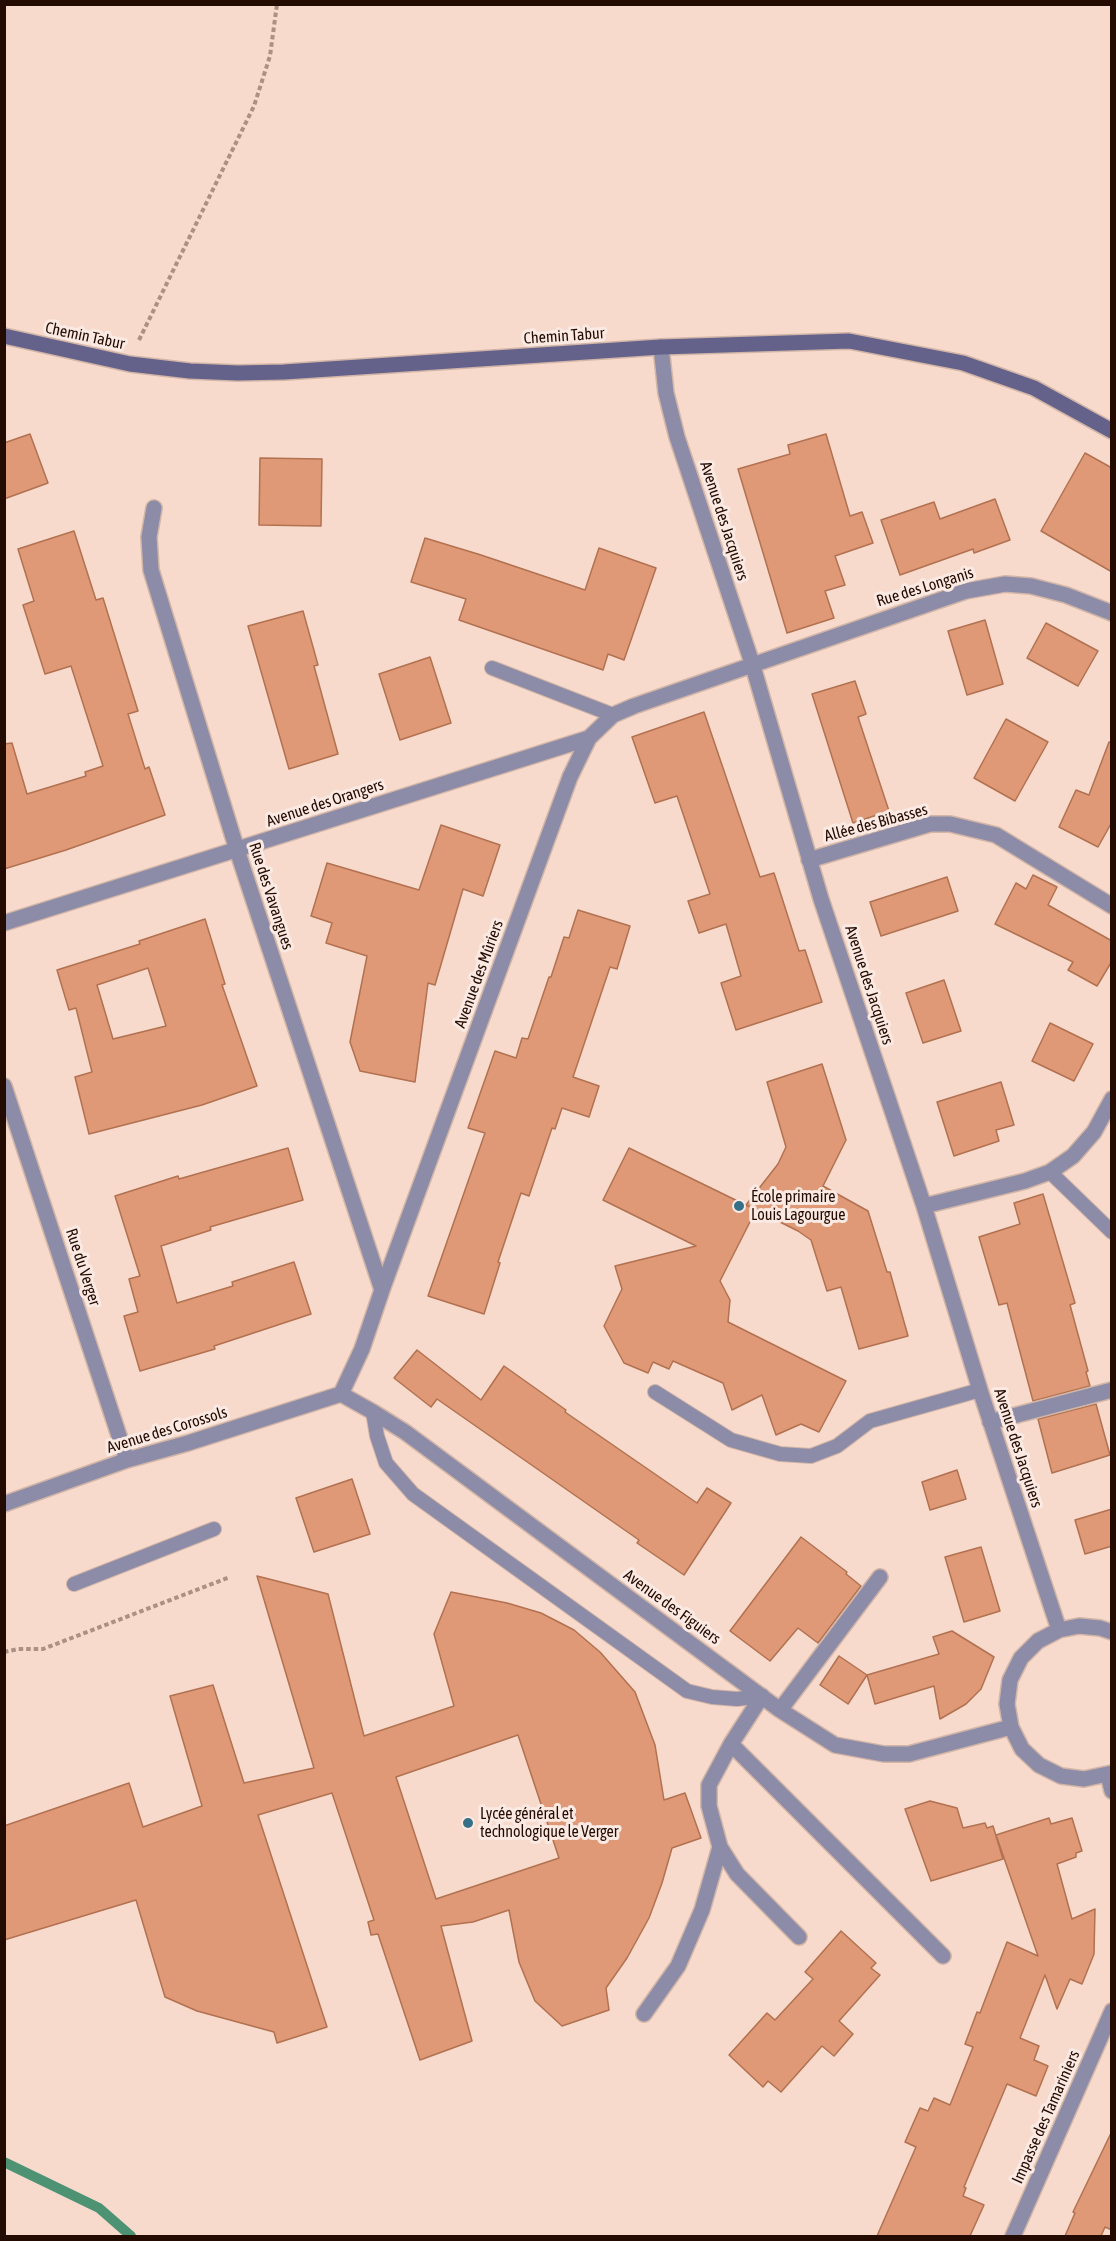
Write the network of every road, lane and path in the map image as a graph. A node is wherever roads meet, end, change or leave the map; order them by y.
1 (277, 4) edge
2 (4, 336) edge
3 (661, 347) junction
4 (130, 364) junction
5 (1112, 431) edge
6 (154, 508) dead end
7 (1112, 613) edge
8 (752, 663) junction
9 (492, 668) dead end
10 (613, 715) junction
11 (589, 738) junction
12 (237, 850) junction
13 (809, 860) junction
14 (1112, 906) edge
15 (4, 923) edge
16 (4, 1086) edge
17 (1112, 1099) edge
18 (1050, 1172) junction
19 (924, 1206) junction
20 (1112, 1232) edge
21 (382, 1290) junction
22 (980, 1390) junction
23 (1112, 1390) edge
24 (655, 1392) dead end
25 (341, 1394) junction
26 (374, 1412) junction
27 (990, 1422) junction
28 (127, 1460) junction
29 (4, 1504) edge
30 (214, 1529) dead end
31 (230, 1577) dead end
32 (880, 1577) dead end
33 (74, 1584) dead end
34 (1059, 1630) junction
35 (1112, 1632) edge
36 (4, 1652) edge
37 (762, 1696) junction
38 (780, 1710) junction
39 (1011, 1727) junction
40 (730, 1744) junction
41 (1110, 1774) edge
42 (1112, 1791) edge
43 (720, 1847) junction
44 (799, 1937) dead end
45 (943, 1956) dead end
46 (1112, 2012) edge
47 (644, 2014) dead end
48 (1013, 2236) edge

1 - 4 path
2 - 4 main road, Chemin Tabur
3 - 4 main road, Chemin Tabur
3 - 5 main road, Chemin Tabur
3 - 8 street, Avenue des Jacquiers
6 - 12 street, Rue des Vavangues
7 - 8 street, Rue des Longanis
8 - 10 street, Avenue des Mûriers
8 - 13 street, Avenue des Jacquiers
9 - 10 lane
10 - 11 street, Avenue des Mûriers
11 - 12 street, Avenue des Orangers
11 - 21 street, Avenue des Mûriers
12 - 15 street, Avenue des Orangers
12 - 21 street, Rue des Vavangues
13 - 14 street, Allée des Bibasses
13 - 19 street, Avenue des Jacquiers
16 - 28 street, Rue du Verger
17 - 18 street
18 - 19 street
18 - 20 lane
19 - 22 street, Avenue des Jacquiers
21 - 25 street, Avenue des Mûriers
22 - 24 lane
22 - 27 street, Avenue des Jacquiers
23 - 27 street
25 - 26 street, Avenue des Figuiers
25 - 28 street, Avenue des Corossols
26 - 37 street, Avenue des Figuiers
26 - 37 lane
27 - 34 street, Avenue des Jacquiers
28 - 29 street, Avenue des Corossols
30 - 33 lane
31 - 36 path
32 - 38 street
34 - 35 street
34 - 39 street
37 - 38 street, Avenue des Figuiers
37 - 40 street
38 - 39 street, Avenue des Figuiers
39 - 41 street
40 - 43 street
40 - 45 street
41 - 42 street
43 - 44 street
43 - 47 street
46 - 48 street, Impasse des Tamariniers

